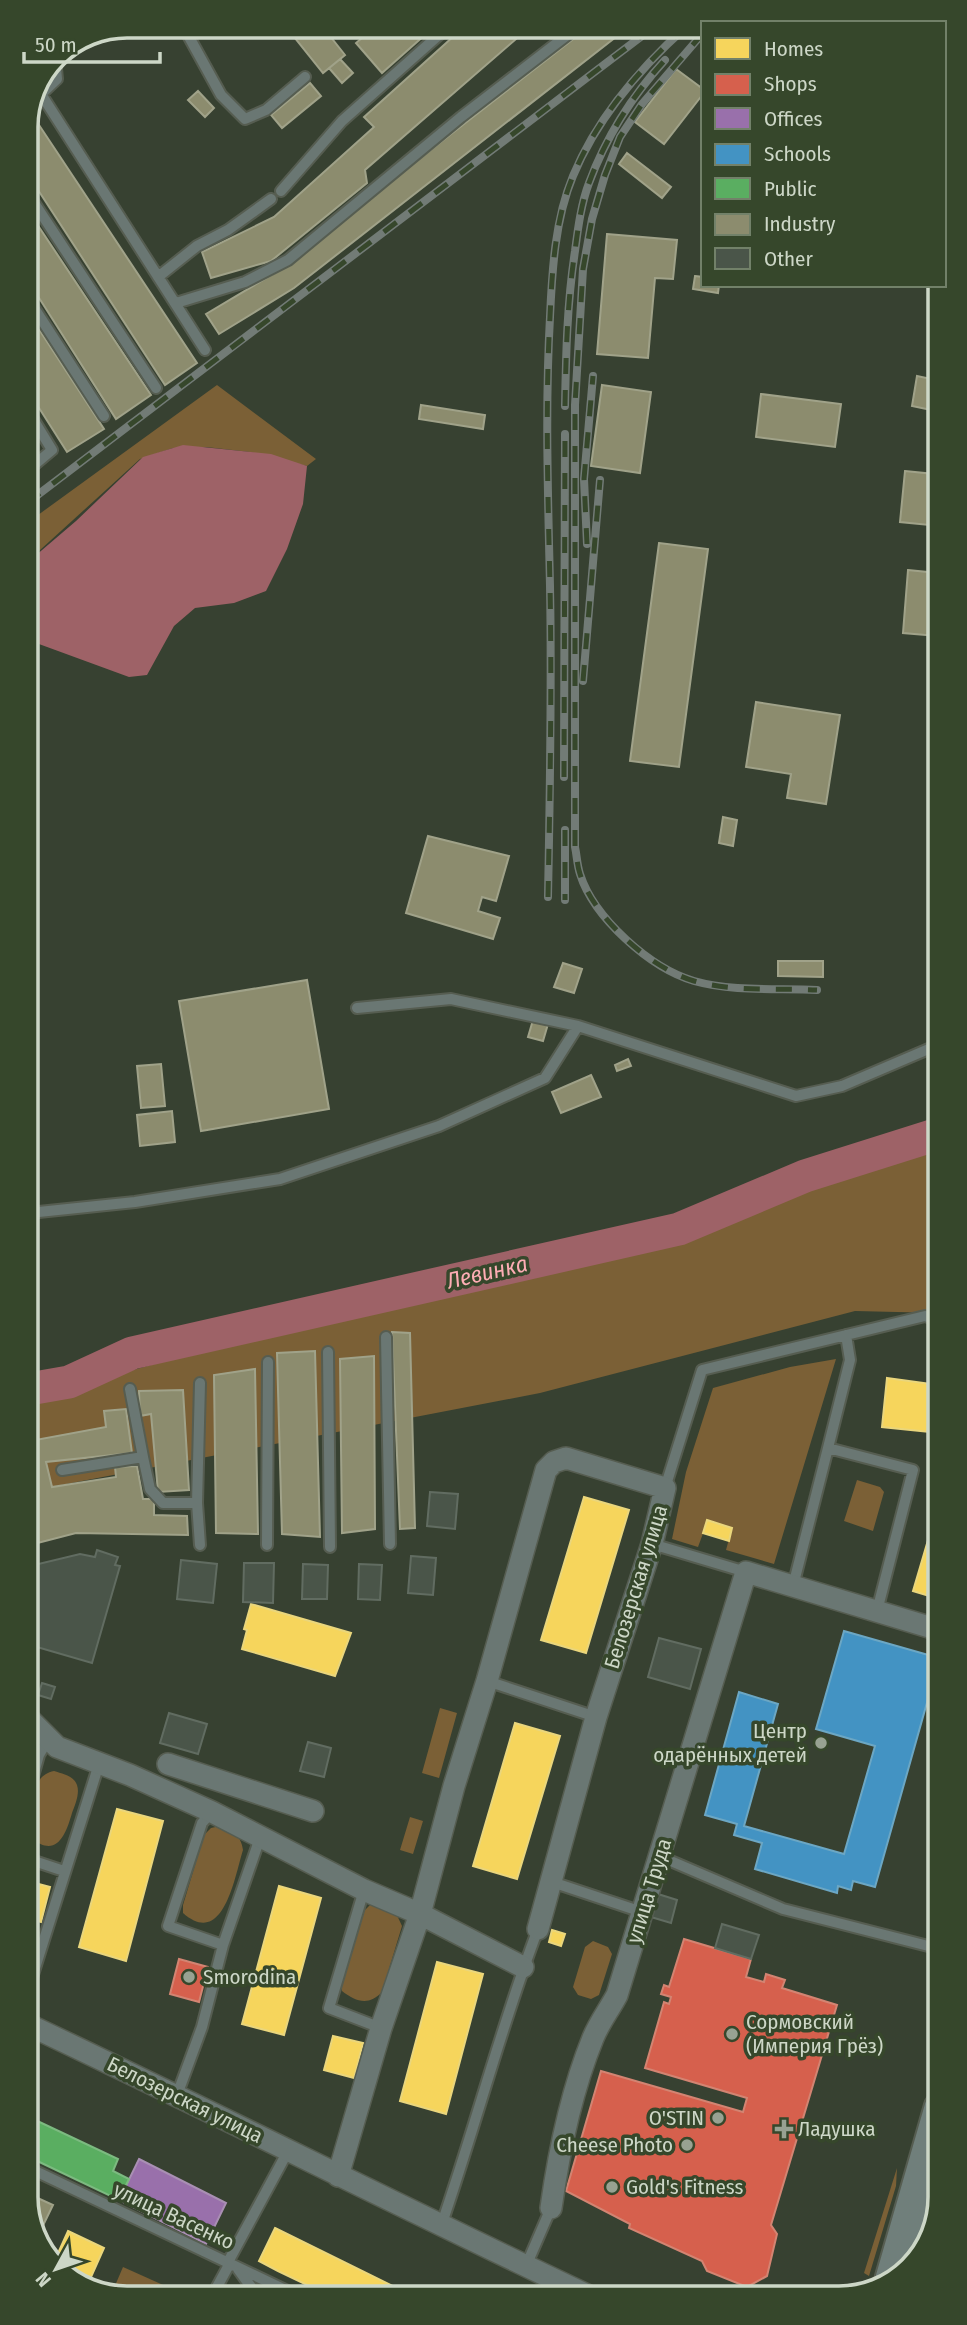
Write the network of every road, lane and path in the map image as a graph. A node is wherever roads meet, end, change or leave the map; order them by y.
1 (190, 38) edge
2 (435, 38) edge
3 (563, 39) edge
4 (305, 77) dead end
5 (43, 102) edge
6 (281, 191) dead end
7 (271, 199) dead end
8 (39, 210) edge
9 (158, 277) junction
10 (176, 303) junction
11 (39, 315) edge
12 (205, 350) dead end
13 (156, 388) dead end
14 (104, 416) dead end
15 (39, 428) edge
16 (39, 461) edge
17 (357, 1008) dead end
18 (578, 1026) junction
19 (928, 1049) edge
20 (38, 1212) edge
21 (928, 1317) edge
22 (846, 1335) junction
23 (386, 1337) dead end
24 (328, 1352) dead end
25 (268, 1362) dead end
26 (200, 1383) dead end
27 (130, 1389) dead end
28 (828, 1448) junction
29 (143, 1457) junction
30 (62, 1470) dead end
31 (665, 1488) junction
32 (197, 1503) junction
33 (390, 1544) dead end
34 (652, 1544) junction
35 (200, 1545) dead end
36 (267, 1545) dead end
37 (330, 1547) dead end
38 (746, 1572) junction
39 (793, 1586) junction
40 (877, 1611) junction
41 (928, 1627) edge
42 (487, 1681) junction
43 (596, 1717) junction
44 (38, 1729) edge
45 (48, 1740) junction
46 (38, 1758) edge
47 (99, 1764) junction
48 (168, 1764) dead end
49 (230, 1785) junction
50 (313, 1811) dead end
51 (212, 1812) junction
52 (260, 1838) junction
53 (659, 1856) junction
54 (38, 1862) edge
55 (64, 1871) junction
56 (552, 1882) junction
57 (364, 1890) junction
58 (642, 1912) junction
59 (420, 1914) junction
60 (538, 1929) joint
61 (223, 1945) junction
62 (928, 1946) edge
63 (38, 1957) edge
64 (523, 1967) junction
65 (381, 2028) junction
66 (38, 2029) edge
67 (177, 2095) junction
68 (288, 2151) junction
69 (928, 2151) edge
70 (38, 2172) edge
71 (338, 2176) junction
72 (551, 2208) joint
73 (441, 2226) junction
74 (232, 2264) junction
75 (526, 2266) junction
76 (896, 2266) edge
77 (218, 2286) edge
78 (249, 2286) edge
79 (277, 2286) edge
80 (568, 2286) edge

1 - 4 lane
2 - 6 lane
3 - 10 lane
5 - 9 lane
7 - 9 lane
8 - 13 lane
9 - 10 lane
10 - 12 lane
11 - 14 lane
15 - 16 lane
17 - 18 lane
18 - 19 lane
18 - 20 lane
21 - 22 lane
22 - 28 lane
22 - 31 lane
23 - 33 lane
24 - 37 lane
25 - 36 lane
26 - 32 lane
27 - 29 lane
28 - 39 lane
28 - 40 lane
29 - 30 lane
29 - 32 lane
31 - 34 street, Белозерская улица
31 - 42 street, Белозерская улица
32 - 35 lane
34 - 38 lane
34 - 43 street, Белозерская улица
38 - 39 street
38 - 53 street, улица Труда
39 - 40 street
40 - 41 street
42 - 43 lane
42 - 59 street, Белозерская улица
43 - 56 street, Белозерская улица
44 - 45 street
45 - 46 lane
45 - 47 street
47 - 51 street
47 - 55 lane
48 - 49 street
49 - 50 street
49 - 51 street
51 - 52 street
51 - 61 lane
52 - 57 street
52 - 61 lane
53 - 58 street, улица Труда
53 - 62 lane
54 - 55 lane
55 - 63 lane
56 - 58 lane
56 - 60 street, Белозерская улица
57 - 59 street
57 - 65 lane
58 - 72 street, улица Труда
59 - 64 street
59 - 65 street, Белозерская улица
60 - 64 lane
61 - 67 lane
64 - 73 lane
65 - 71 street, Белозерская улица
66 - 67 street, Белозерская улица
67 - 68 street, Белозерская улица
68 - 71 street, Белозерская улица
68 - 74 lane
69 - 76 main road
70 - 74 lane, улица Васенко
71 - 73 street, Белозерская улица
72 - 75 lane
73 - 75 street, Белозерская улица
74 - 77 lane
74 - 78 lane
74 - 79 lane, улица Васенко
75 - 80 street, Белозерская улица

